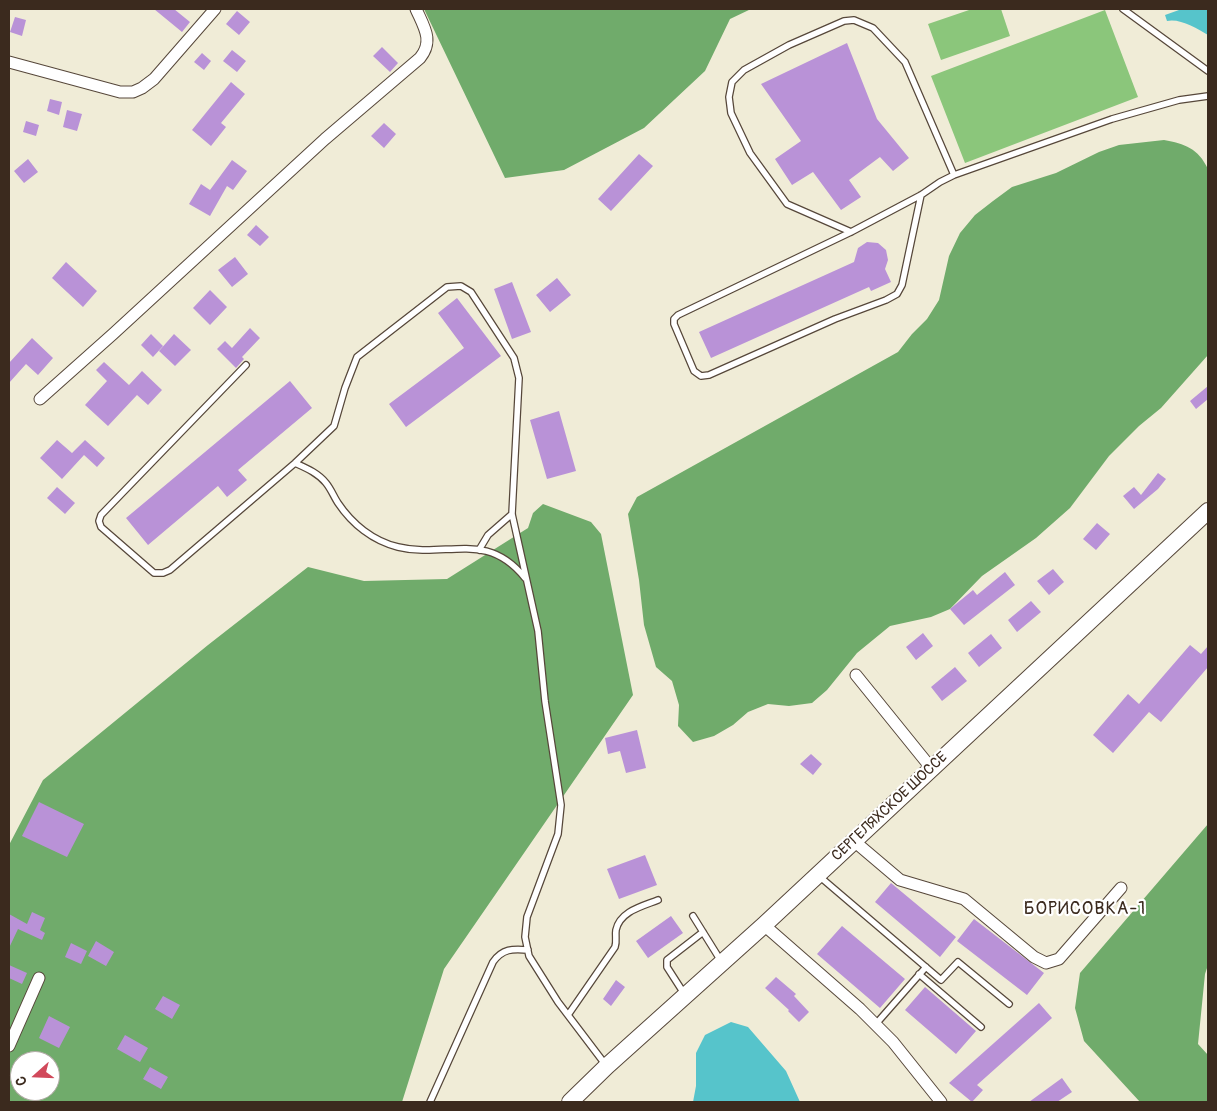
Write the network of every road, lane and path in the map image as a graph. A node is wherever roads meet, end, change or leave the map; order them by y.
1 (215, 9) edge
2 (416, 9) edge
3 (1123, 9) edge
4 (9, 62) edge
5 (1208, 72) edge
6 (1208, 96) edge
7 (954, 175) junction
8 (921, 195) junction
9 (851, 232) junction
10 (246, 365) dead end
11 (40, 399) dead end
12 (295, 463) junction
13 (1208, 511) edge
14 (512, 514) junction
15 (479, 550) junction
16 (527, 580) junction
17 (856, 675) dead end
18 (932, 768) junction
19 (854, 841) junction
20 (817, 875) junction
21 (1121, 888) dead end
22 (658, 900) dead end
23 (693, 916) dead end
24 (764, 925) junction
25 (703, 932) junction
26 (528, 950) junction
27 (722, 962) junction
28 (926, 967) junction
29 (919, 974) junction
30 (39, 978) dead end
31 (685, 996) junction
32 (1009, 1004) dead end
33 (568, 1014) junction
34 (876, 1025) junction
35 (981, 1027) dead end
36 (9, 1046) edge
37 (606, 1066) junction
38 (430, 1102) edge
39 (570, 1102) edge
40 (941, 1102) edge

1 - 4 street
2 - 11 street
3 - 5 lane
6 - 7 lane
7 - 8 lane
7 - 9 lane
8 - 9 lane
8 - 9 lane
10 - 12 lane
12 - 14 lane
12 - 15 lane
13 - 18 main road, СЕРГЕЛЯХСКОЕ ШОССЕ
14 - 15 lane
14 - 16 lane
15 - 16 lane
16 - 26 lane
17 - 18 street
18 - 19 main road, СЕРГЕЛЯХСКОЕ ШОССЕ
19 - 20 main road, СЕРГЕЛЯХСКОЕ ШОССЕ
19 - 21 street
20 - 24 main road, СЕРГЕЛЯХСКОЕ ШОССЕ
20 - 28 lane
22 - 33 lane
23 - 25 lane
24 - 27 main road, СЕРГЕЛЯХСКОЕ ШОССЕ
24 - 34 street
25 - 27 lane
25 - 31 lane
26 - 33 lane
26 - 38 lane
27 - 31 main road, СЕРГЕЛЯХСКОЕ ШОССЕ
28 - 29 lane
28 - 32 lane
29 - 34 lane
29 - 35 lane
30 - 36 street
31 - 37 main road, СЕРГЕЛЯХСКОЕ ШОССЕ
33 - 37 lane
34 - 40 street
37 - 39 main road, СЕРГЕЛЯХСКОЕ ШОССЕ

